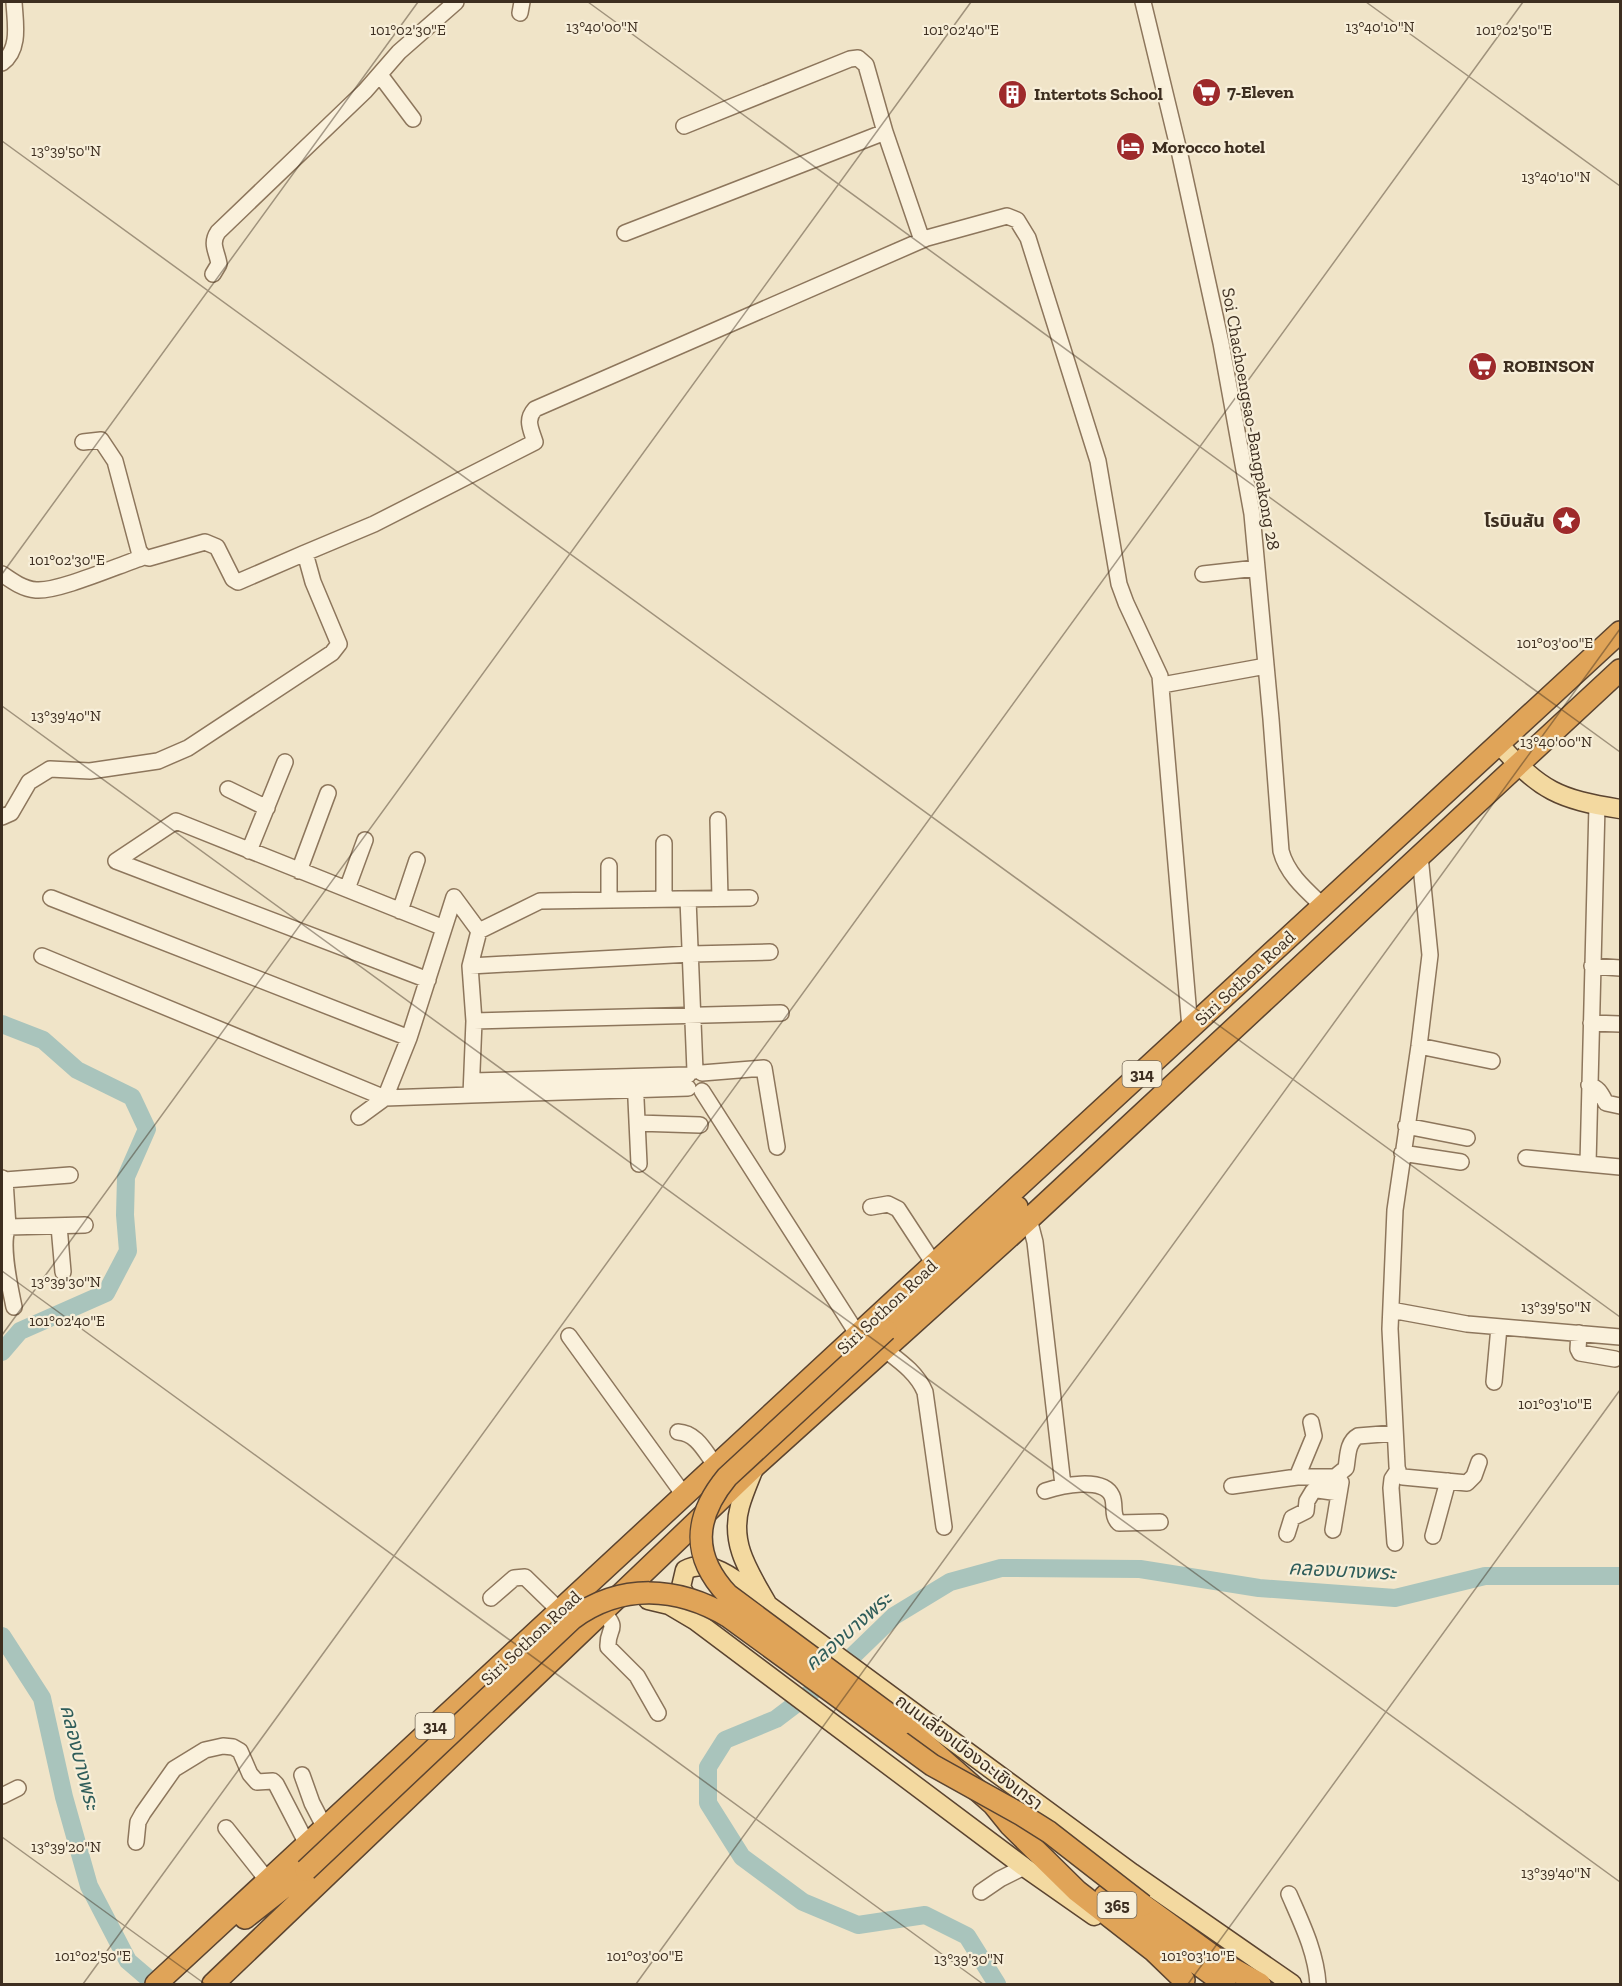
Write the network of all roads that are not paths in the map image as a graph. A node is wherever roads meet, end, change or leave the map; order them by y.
1 (14, 2) edge
2 (456, 2) edge
3 (1143, 2) edge
4 (2, 63) edge
5 (380, 75) junction
6 (413, 119) dead end
7 (684, 126) dead end
8 (885, 132) junction
9 (626, 233) dead end
10 (922, 240) junction
11 (213, 274) dead end
12 (82, 442) dead end
13 (305, 553) junction
14 (144, 557) junction
15 (1257, 568) junction
16 (2, 574) edge
17 (1203, 574) dead end
18 (1620, 632) edge
19 (1266, 666) junction
20 (1620, 670) edge
21 (1162, 685) junction
22 (1499, 744) junction
23 (285, 762) dead end
24 (1518, 765) junction
25 (228, 789) dead end
26 (328, 793) dead end
27 (1597, 805) junction
28 (267, 808) junction
29 (1620, 809) edge
30 (2, 817) edge
31 (718, 820) dead end
32 (365, 840) dead end
33 (664, 843) dead end
34 (249, 851) junction
35 (1420, 856) junction
36 (417, 860) dead end
37 (609, 866) dead end
38 (299, 871) junction
39 (347, 890) junction
40 (51, 898) dead end
41 (720, 898) junction
42 (750, 898) dead end
43 (664, 899) junction
44 (688, 899) junction
45 (609, 900) junction
46 (1323, 906) junction
47 (400, 911) junction
48 (444, 928) junction
49 (479, 931) junction
50 (770, 952) dead end
51 (691, 954) junction
52 (42, 956) dead end
53 (470, 966) junction
54 (1592, 966) junction
55 (1620, 968) edge
56 (428, 980) junction
57 (781, 1013) dead end
58 (693, 1015) junction
59 (474, 1020) junction
60 (1591, 1023) junction
61 (1620, 1024) edge
62 (1190, 1028) junction
63 (409, 1038) junction
64 (1419, 1046) junction
65 (1492, 1061) dead end
66 (695, 1079) junction
67 (635, 1082) junction
68 (1589, 1085) junction
69 (472, 1088) junction
70 (385, 1098) junction
71 (1110, 1103) junction
72 (1620, 1106) edge
73 (359, 1117) dead end
74 (637, 1123) junction
75 (700, 1125) dead end
76 (1406, 1126) junction
77 (1467, 1138) dead end
78 (777, 1147) dead end
79 (1402, 1153) junction
80 (1526, 1158) dead end
81 (1461, 1162) dead end
82 (639, 1164) dead end
83 (1588, 1164) junction
84 (1620, 1167) edge
85 (70, 1175) dead end
86 (4, 1179) edge
87 (871, 1208) dead end
88 (6, 1217) edge
89 (1029, 1219) junction
90 (59, 1226) junction
91 (85, 1226) dead end
92 (934, 1264) junction
93 (63, 1272) dead end
94 (14, 1307) dead end
95 (1391, 1310) junction
96 (1499, 1327) junction
97 (1579, 1334) junction
98 (858, 1335) junction
99 (569, 1336) dead end
100 (1620, 1337) edge
101 (885, 1340) junction
102 (1615, 1359) dead end
103 (1494, 1382) dead end
104 (1311, 1422) dead end
105 (678, 1432) dead end
106 (1395, 1433) junction
107 (1479, 1462) dead end
108 (716, 1466) junction
109 (755, 1467) junction
110 (1398, 1470) junction
111 (1342, 1472) junction
112 (1297, 1477) junction
113 (1448, 1481) junction
114 (1063, 1485) junction
115 (1232, 1486) dead end
116 (1045, 1491) dead end
117 (1339, 1493) junction
118 (684, 1495) junction
119 (663, 1515) junction
120 (1160, 1522) dead end
121 (944, 1527) dead end
122 (1333, 1530) dead end
123 (1287, 1534) dead end
124 (1433, 1536) dead end
125 (680, 1537) junction
126 (1395, 1543) dead end
127 (631, 1545) junction
128 (653, 1563) junction
129 (491, 1598) dead end
130 (768, 1605) junction
131 (605, 1608) junction
132 (560, 1611) junction
133 (725, 1644) junction
134 (658, 1713) dead end
135 (302, 1776) dead end
136 (18, 1788) dead end
137 (2, 1796) edge
138 (1010, 1825) junction
139 (226, 1828) dead end
140 (325, 1828) junction
141 (136, 1842) dead end
142 (308, 1844) junction
143 (1024, 1867) junction
144 (268, 1881) junction
145 (981, 1892) dead end
146 (1289, 1894) dead end
147 (211, 1941) junction
148 (1225, 1974) edge
149 (1187, 1982) edge
150 (156, 1984) edge
151 (171, 1984) edge
152 (213, 1984) edge
153 (1252, 1984) edge
154 (1260, 1984) edge
155 (1292, 1984) edge
156 (1318, 1984) edge

1 - 4 street
2 - 5 street
3 - 15 street, Soi Chachoengsao-Bangpakong 28
5 - 6 street
5 - 11 street
7 - 8 street
8 - 9 street
8 - 10 street
10 - 13 street
10 - 21 street
12 - 14 street
13 - 14 street
13 - 30 street
14 - 16 street
15 - 17 street
15 - 19 street, Soi Chachoengsao-Bangpakong 28
18 - 22 highway, Siri Sothon Road / 314
19 - 21 street
19 - 46 street, Soi Chachoengsao-Bangpakong 28
20 - 24 highway, Siri Sothon Road / 314
21 - 62 street
22 - 24 main road
22 - 46 highway, Siri Sothon Road / 314
23 - 28 street
24 - 27 main road
24 - 35 highway, Siri Sothon Road / 314
25 - 28 street
26 - 38 street
27 - 29 main road
27 - 54 street
28 - 34 street
31 - 41 street
32 - 39 street
33 - 43 street
34 - 38 street
34 - 56 street
35 - 64 street
35 - 89 highway, Siri Sothon Road / 314
36 - 47 street
37 - 45 street
38 - 39 street
39 - 47 street
40 - 63 street
41 - 42 street
41 - 44 street
43 - 44 street
43 - 45 street
44 - 51 street
45 - 49 street
46 - 62 highway, Siri Sothon Road / 314
47 - 48 street
48 - 49 street
48 - 56 street
49 - 53 street
50 - 51 street
51 - 53 street
51 - 58 street
52 - 70 street
53 - 59 street
54 - 55 street
54 - 60 street
56 - 63 street
57 - 58 street
58 - 59 street
58 - 66 street
59 - 69 street
60 - 61 street
60 - 68 street
62 - 71 highway, Siri Sothon Road / 314
63 - 70 street
64 - 65 street
64 - 76 street
66 - 67 street
66 - 78 street
66 - 98 street
67 - 69 street
67 - 74 street
68 - 72 street
68 - 83 street
69 - 70 street
70 - 73 street
71 - 92 highway, Siri Sothon Road / 314
71 - 101 highway
74 - 75 street
74 - 82 street
76 - 77 street
76 - 79 street
79 - 81 street
79 - 95 street
80 - 83 street
83 - 84 street
85 - 86 street
86 - 88 street
87 - 92 street
88 - 90 street
88 - 94 street
89 - 101 highway, Siri Sothon Road / 314
89 - 114 street
90 - 91 street
90 - 93 street
92 - 98 highway, Siri Sothon Road / 314
95 - 96 street
95 - 106 street
96 - 97 street
96 - 103 street
97 - 100 street
97 - 102 street
98 - 108 highway, Siri Sothon Road / 314
99 - 118 street
101 - 109 highway, Siri Sothon Road / 314
101 - 121 street
101 - 138 highway, bridge
104 - 112 street
105 - 108 street
106 - 110 street
106 - 111 street
107 - 113 street
108 - 118 highway, Siri Sothon Road / 314
109 - 125 highway, Siri Sothon Road / 314
109 - 130 main road, ถนนเลี่ยงเมืองฉะเชิงเทรา / 365
110 - 113 street
110 - 126 street
111 - 112 street
111 - 117 street
112 - 115 street
113 - 124 street
114 - 116 street
114 - 120 street
117 - 122 street
117 - 123 street
118 - 119 highway, Siri Sothon Road / 314
119 - 125 highway
119 - 127 highway, Siri Sothon Road / 314
125 - 128 highway, Siri Sothon Road / 314
127 - 128 highway
127 - 132 highway, Siri Sothon Road / 314
128 - 131 highway, Siri Sothon Road / 314
129 - 132 street
130 - 133 main road
130 - 155 main road, ถนนเลี่ยงเมืองฉะเชิงเทรา / 365
131 - 133 main road, 365
131 - 134 street
131 - 152 highway, Siri Sothon Road / 314
132 - 140 highway, Siri Sothon Road / 314
133 - 143 main road, 365
135 - 140 street
136 - 137 street
138 - 148 highway, ถนนเลี่ยงเมืองฉะเชิงเทรา / 365
138 - 149 highway
139 - 144 street
140 - 142 highway, Siri Sothon Road / 314
141 - 142 street
142 - 144 highway, Siri Sothon Road / 314
143 - 145 street
143 - 149 main road, 365
144 - 147 highway, Siri Sothon Road / 314
146 - 156 street
147 - 148 highway, bridge
147 - 150 highway, Siri Sothon Road / 314
147 - 151 highway
148 - 153 highway, ถนนเลี่ยงเมืองฉะเชิงเทรา / 365
148 - 154 highway

